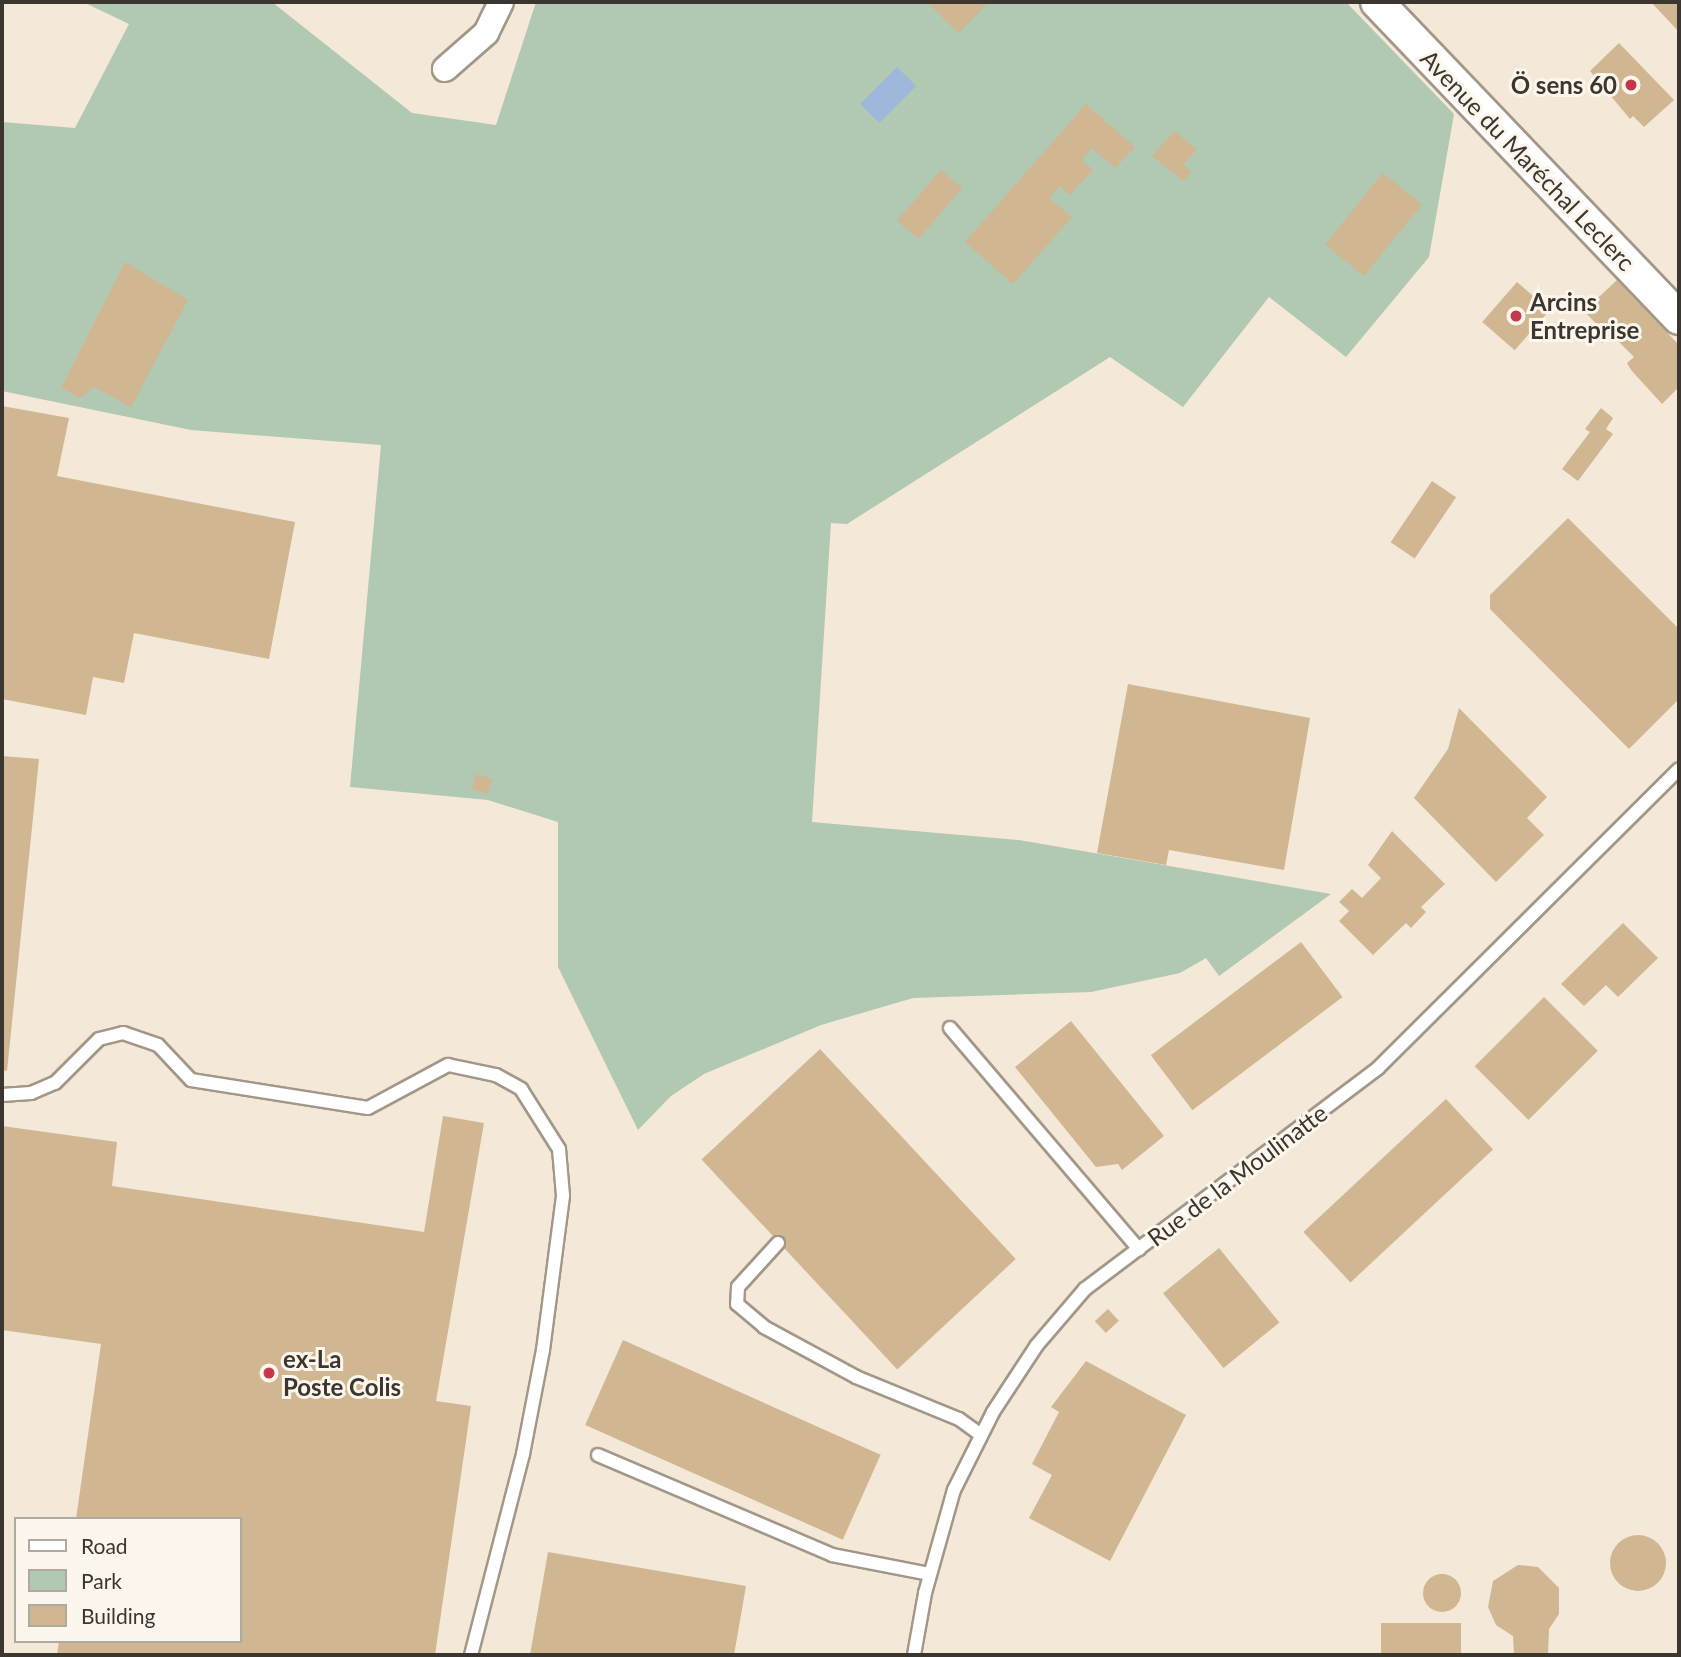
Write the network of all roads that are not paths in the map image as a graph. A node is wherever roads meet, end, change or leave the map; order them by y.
1 (501, 2) edge
2 (1377, 2) edge
3 (445, 69) dead end
4 (1679, 318) edge
5 (1679, 769) edge
6 (950, 1028) dead end
7 (2, 1095) edge
8 (778, 1243) dead end
9 (1139, 1249) junction
10 (981, 1435) junction
11 (598, 1455) dead end
12 (930, 1574) junction
13 (471, 1655) edge
14 (914, 1655) edge

1 - 3 street
2 - 4 street, Avenue du Maréchal Leclerc
5 - 9 lane, Rue de la Moulinatte
6 - 9 lane
7 - 13 lane
8 - 10 lane
9 - 10 lane, Rue de la Moulinatte
10 - 12 lane, Rue de la Moulinatte
11 - 12 lane
12 - 14 lane, Rue de la Moulinatte

